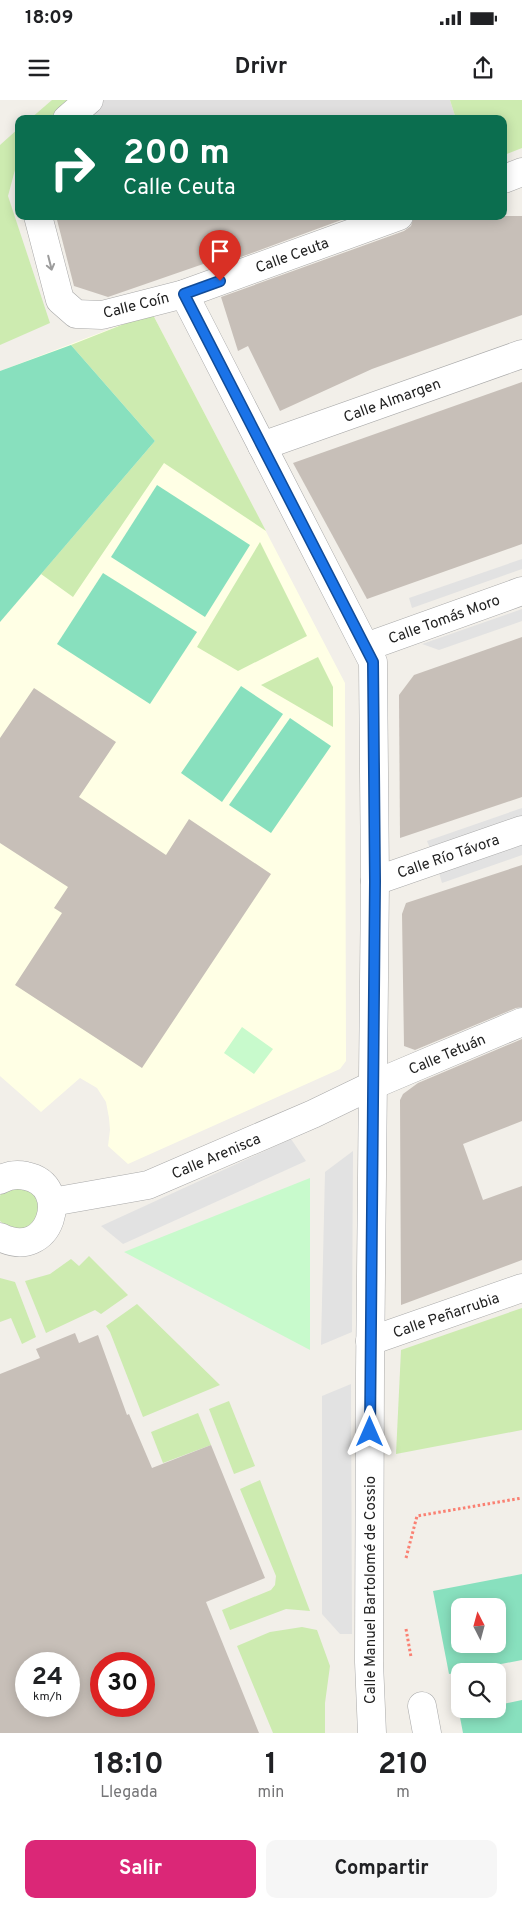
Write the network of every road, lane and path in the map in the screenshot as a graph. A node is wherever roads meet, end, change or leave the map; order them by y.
1 (89, 100) edge
2 (72, 115) edge
3 (522, 172) edge
4 (507, 177) edge
5 (39, 220) edge
6 (388, 220) edge
7 (184, 294) junction
8 (522, 354) edge
9 (262, 446) junction
10 (522, 591) edge
11 (366, 647) junction
12 (522, 830) edge
13 (375, 881) junction
14 (522, 1022) edge
15 (373, 1085) junction
16 (0, 1180) edge
17 (52, 1202) junction
18 (0, 1237) edge
19 (522, 1288) edge
20 (370, 1341) junction
21 (522, 1498) edge
22 (405, 1561) dead end
23 (405, 1625) dead end
24 (412, 1658) dead end
25 (422, 1706) dead end
26 (372, 1733) edge
27 (427, 1733) edge

1 - 2 street
3 - 4 street
5 -> 7 street, Calle Coín
6 - 7 street, Calle Ceuta
7 - 9 street, Calle Manuel Bartolomé de Cossio
8 - 9 street, Calle Almargen
9 - 11 street, Calle Manuel Bartolomé de Cossio
10 - 11 street, Calle Tomás Moro
11 - 13 street, Calle Manuel Bartolomé de Cossio
12 - 13 street, Calle Río Távora
13 - 15 street, Calle Manuel Bartolomé de Cossio
14 - 15 street, Calle Tetuán
15 - 17 street, Calle Arenisca
15 - 20 street, Calle Manuel Bartolomé de Cossio
16 - 17 street
17 - 18 street
19 - 20 street, Calle Peñarrubia
20 - 26 street, Calle Manuel Bartolomé de Cossio
21 - 22 path
23 - 24 path
25 - 27 street

